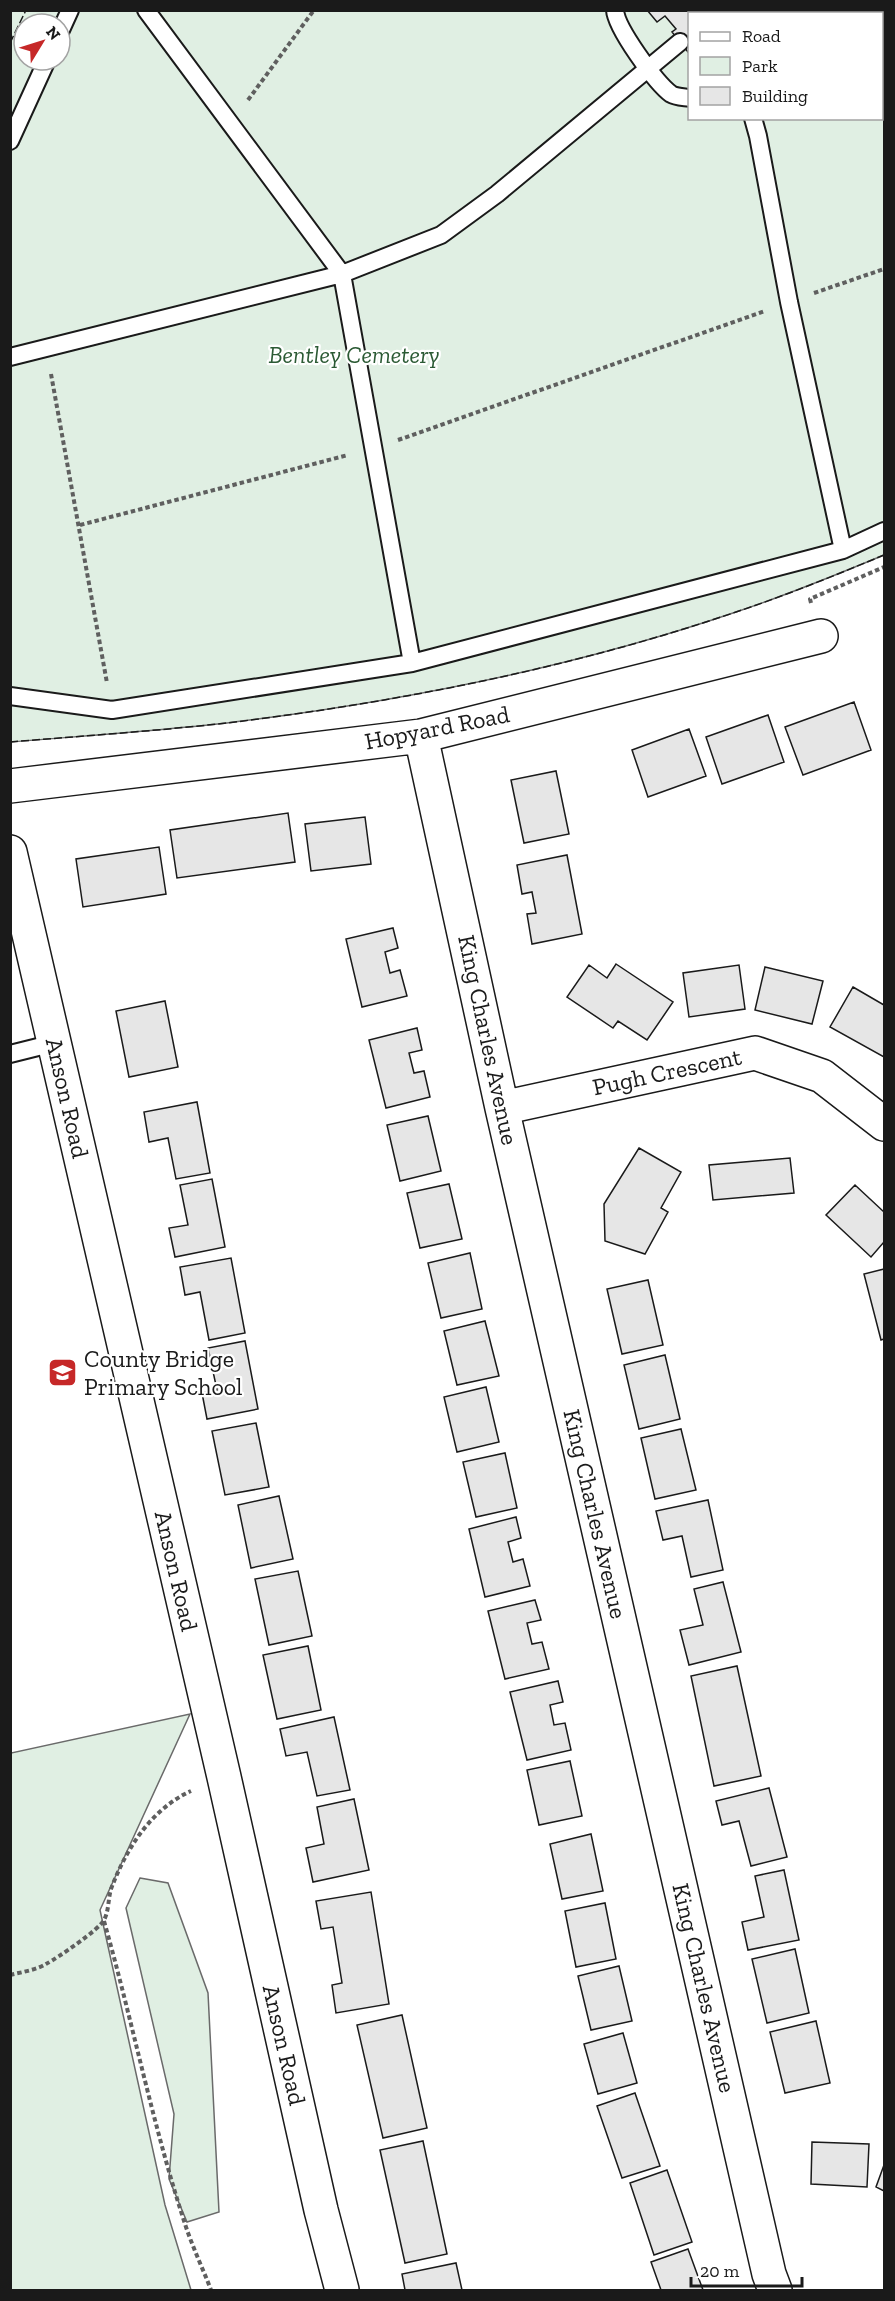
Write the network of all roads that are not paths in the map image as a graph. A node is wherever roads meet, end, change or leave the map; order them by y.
1 (146, 10) edge
2 (615, 10) edge
3 (680, 42) dead end
4 (648, 69) junction
5 (42, 72) edge
6 (688, 98) edge
7 (754, 120) edge
8 (10, 141) edge
9 (342, 274) junction
10 (10, 357) edge
11 (885, 531) edge
12 (843, 550) junction
13 (821, 636) road end
14 (412, 663) junction
15 (10, 696) edge
16 (421, 736) junction
17 (10, 786) edge
18 (10, 852) edge
19 (54, 1043) junction
20 (10, 1054) edge
21 (502, 1108) junction
22 (885, 1124) edge
23 (342, 2290) edge
24 (775, 2290) edge

1 - 9 lane
2 - 4 lane
3 - 4 lane
4 - 6 lane
4 - 9 lane
5 - 8 lane
7 - 12 lane
9 - 10 lane
9 - 14 lane
11 - 12 lane
12 - 14 lane
13 - 16 street, Hopyard Road
14 - 15 lane
16 - 17 street, Hopyard Road
16 - 21 street, King Charles Avenue
18 - 19 street, Anson Road
19 - 20 lane
19 - 23 street, Anson Road
21 - 22 street, Pugh Crescent
21 - 24 street, King Charles Avenue

